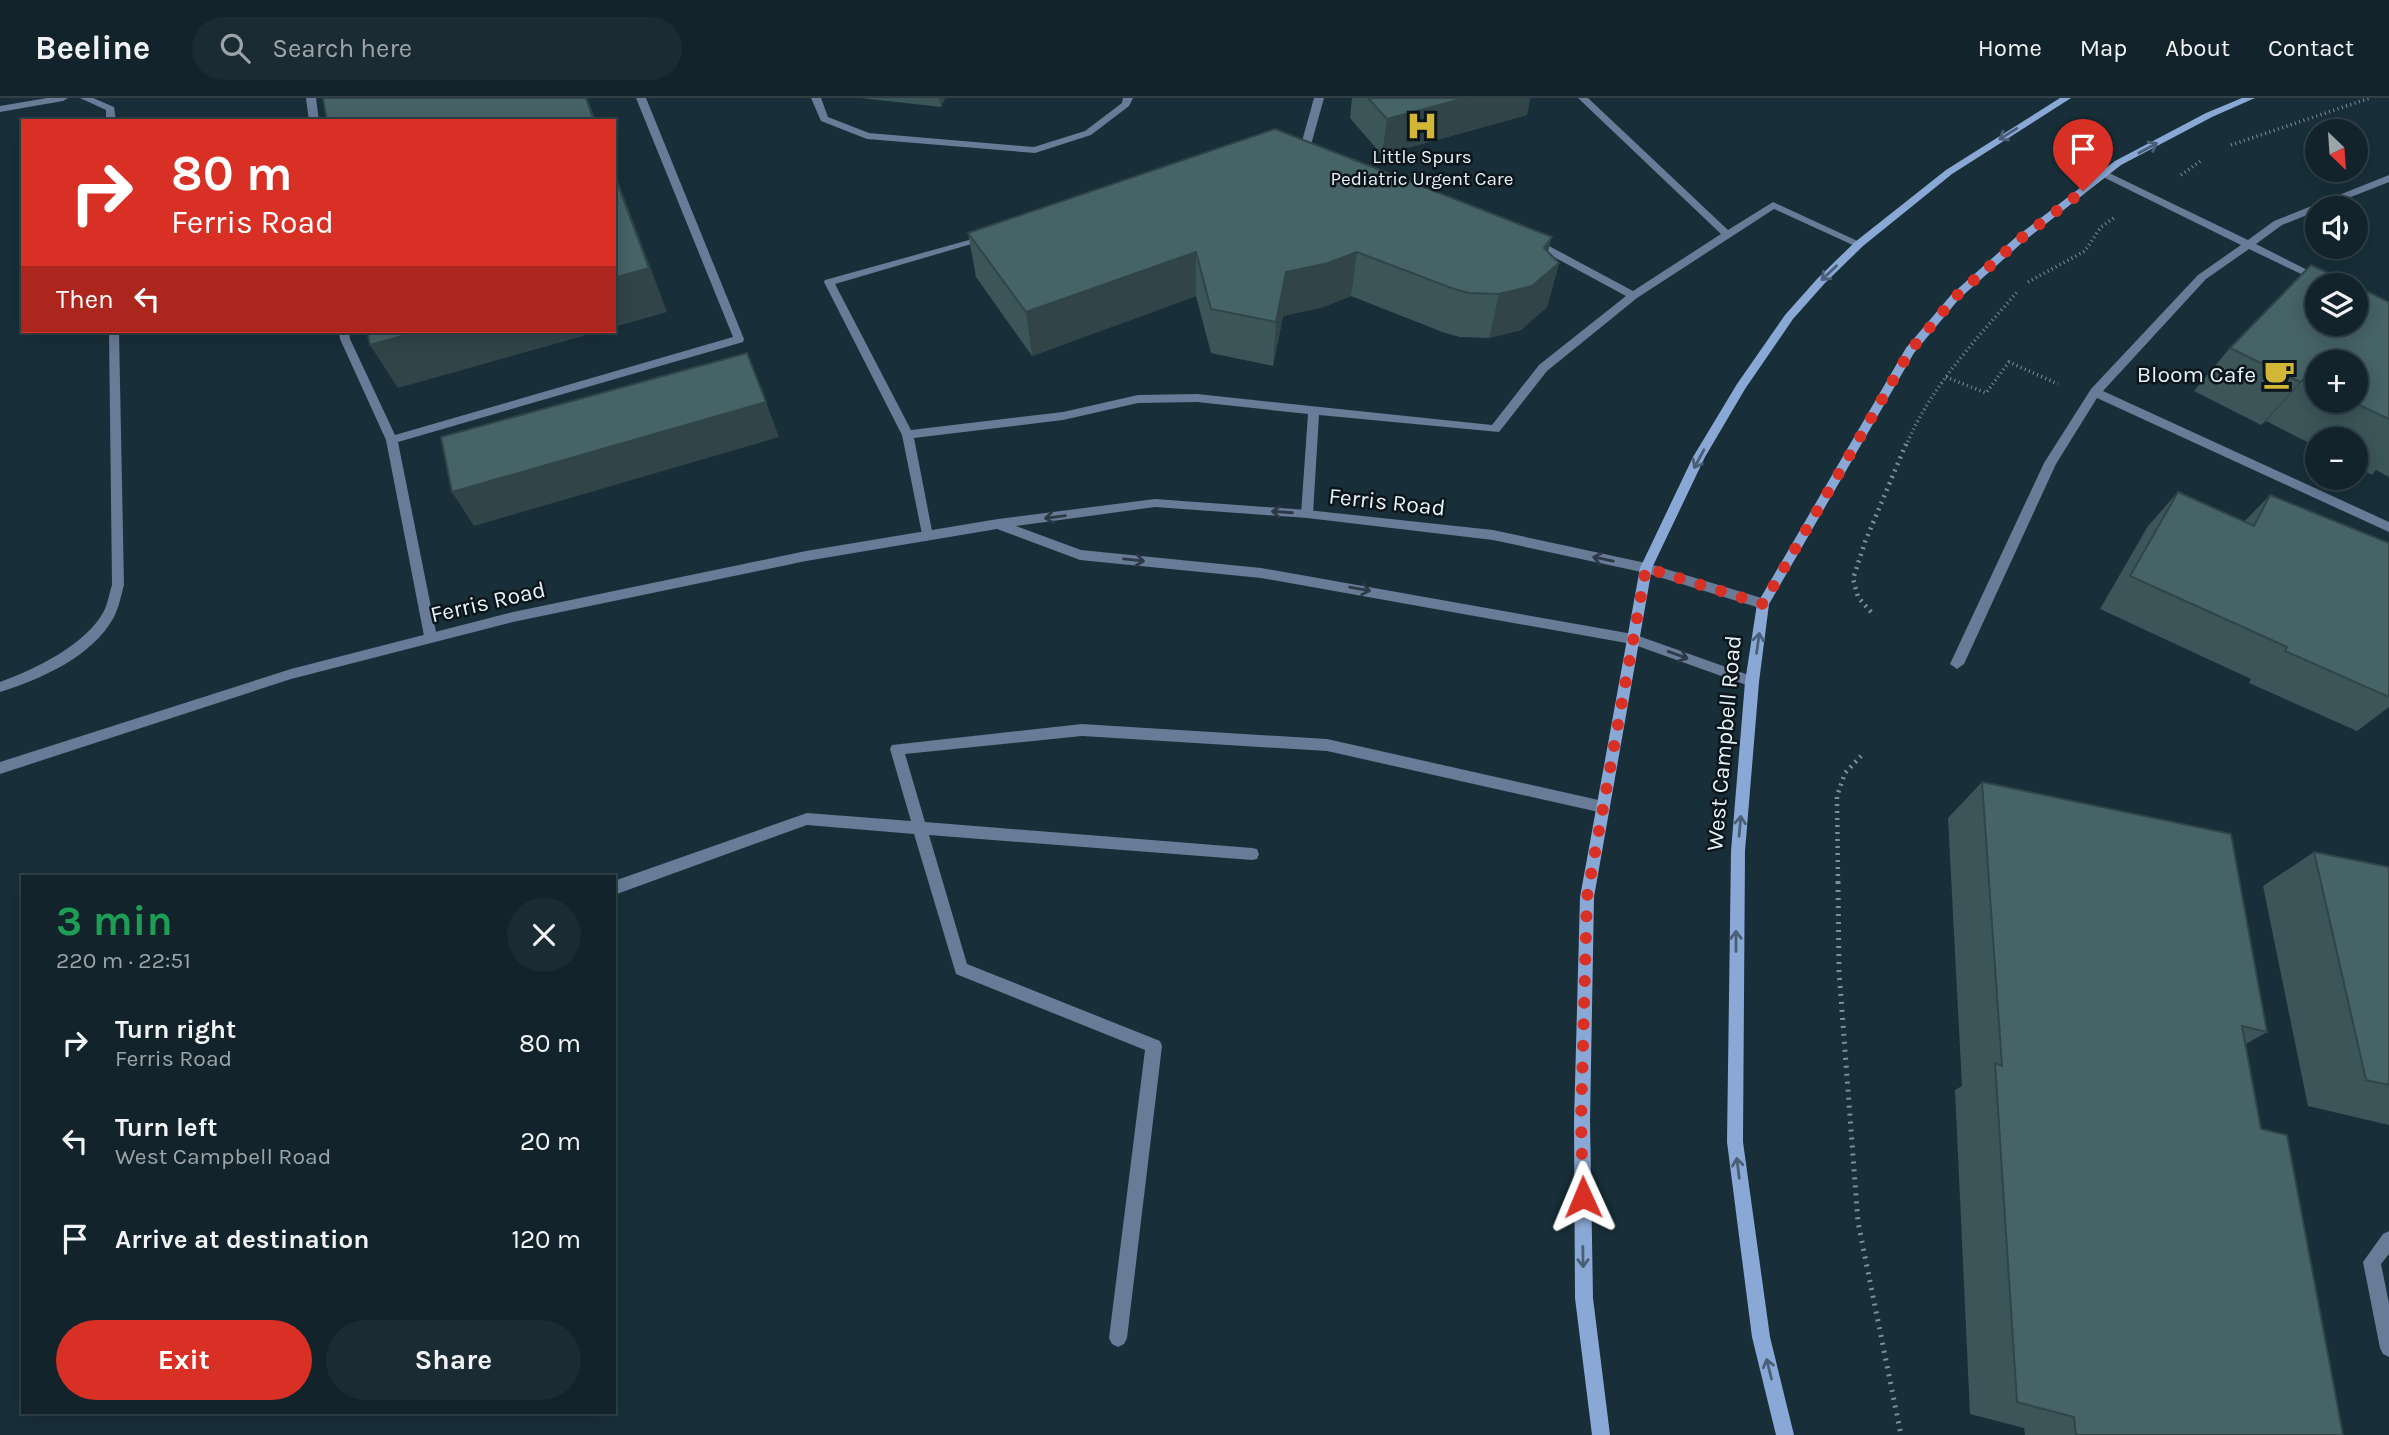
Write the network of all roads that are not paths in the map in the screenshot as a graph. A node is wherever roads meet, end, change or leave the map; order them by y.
1 (63, 98) edge
2 (85, 98) edge
3 (311, 98) edge
4 (641, 98) edge
5 (816, 98) edge
6 (1128, 98) edge
7 (1319, 98) edge
8 (1583, 98) edge
9 (2066, 98) edge
10 (2250, 98) edge
11 (0, 109) edge
12 (111, 119) edge
13 (314, 119) edge
14 (1304, 152) junction
15 (1291, 155) edge
16 (1316, 156) edge
17 (2104, 174) junction
18 (2389, 178) edge
19 (1516, 232) edge
20 (1001, 234) edge
21 (1727, 234) junction
22 (2250, 243) junction
23 (1858, 244) junction
24 (2309, 273) edge
25 (1633, 296) junction
26 (114, 333) edge
27 (344, 333) edge
28 (2093, 395) junction
29 (1314, 410) junction
30 (908, 435) junction
31 (391, 440) junction
32 (1307, 514) junction
33 (998, 524) junction
34 (2389, 527) edge
35 (928, 536) junction
36 (1646, 568) junction
37 (1763, 604) junction
38 (430, 637) junction
39 (1633, 639) junction
40 (1957, 664) dead end
41 (1752, 682) junction
42 (0, 687) edge
43 (0, 768) edge
44 (1603, 807) junction
45 (919, 827) junction
46 (1252, 854) dead end
47 (616, 887) edge
48 (2389, 1240) edge
49 (1118, 1338) dead end
50 (2389, 1348) edge
51 (1601, 1435) edge
52 (1785, 1435) edge

1 - 11 street
2 - 12 street
3 - 13 street
4 - 31 street
5 - 6 street
7 - 14 street
8 - 21 street
9 -> 23 main road
17 -> 10 main road, West Campbell Road
14 - 15 street
14 - 16 street
17 - 22 street
17 - 37 main road, West Campbell Road
18 - 22 street
19 - 25 street
20 - 30 street
21 - 23 street
21 - 25 street
22 - 24 street
22 - 28 street
23 -> 36 main road
25 - 29 street
26 - 42 street
27 - 31 street
28 - 34 street
28 - 40 street
29 - 30 street
29 - 32 street
30 - 35 street
31 - 38 street
32 -> 33 street, Ferris Road
36 -> 32 street, Ferris Road
33 - 35 street, Ferris Road
33 -> 39 street
35 - 38 street, Ferris Road
36 - 37 street, Ferris Road
36 - 39 main road
41 -> 37 main road, West Campbell Road
38 - 43 street, Ferris Road
39 -> 41 street
39 - 44 main road
52 -> 41 main road, West Campbell Road
44 - 45 street
44 -> 51 main road
45 - 46 street
45 - 47 street
45 - 49 street
48 - 50 street

